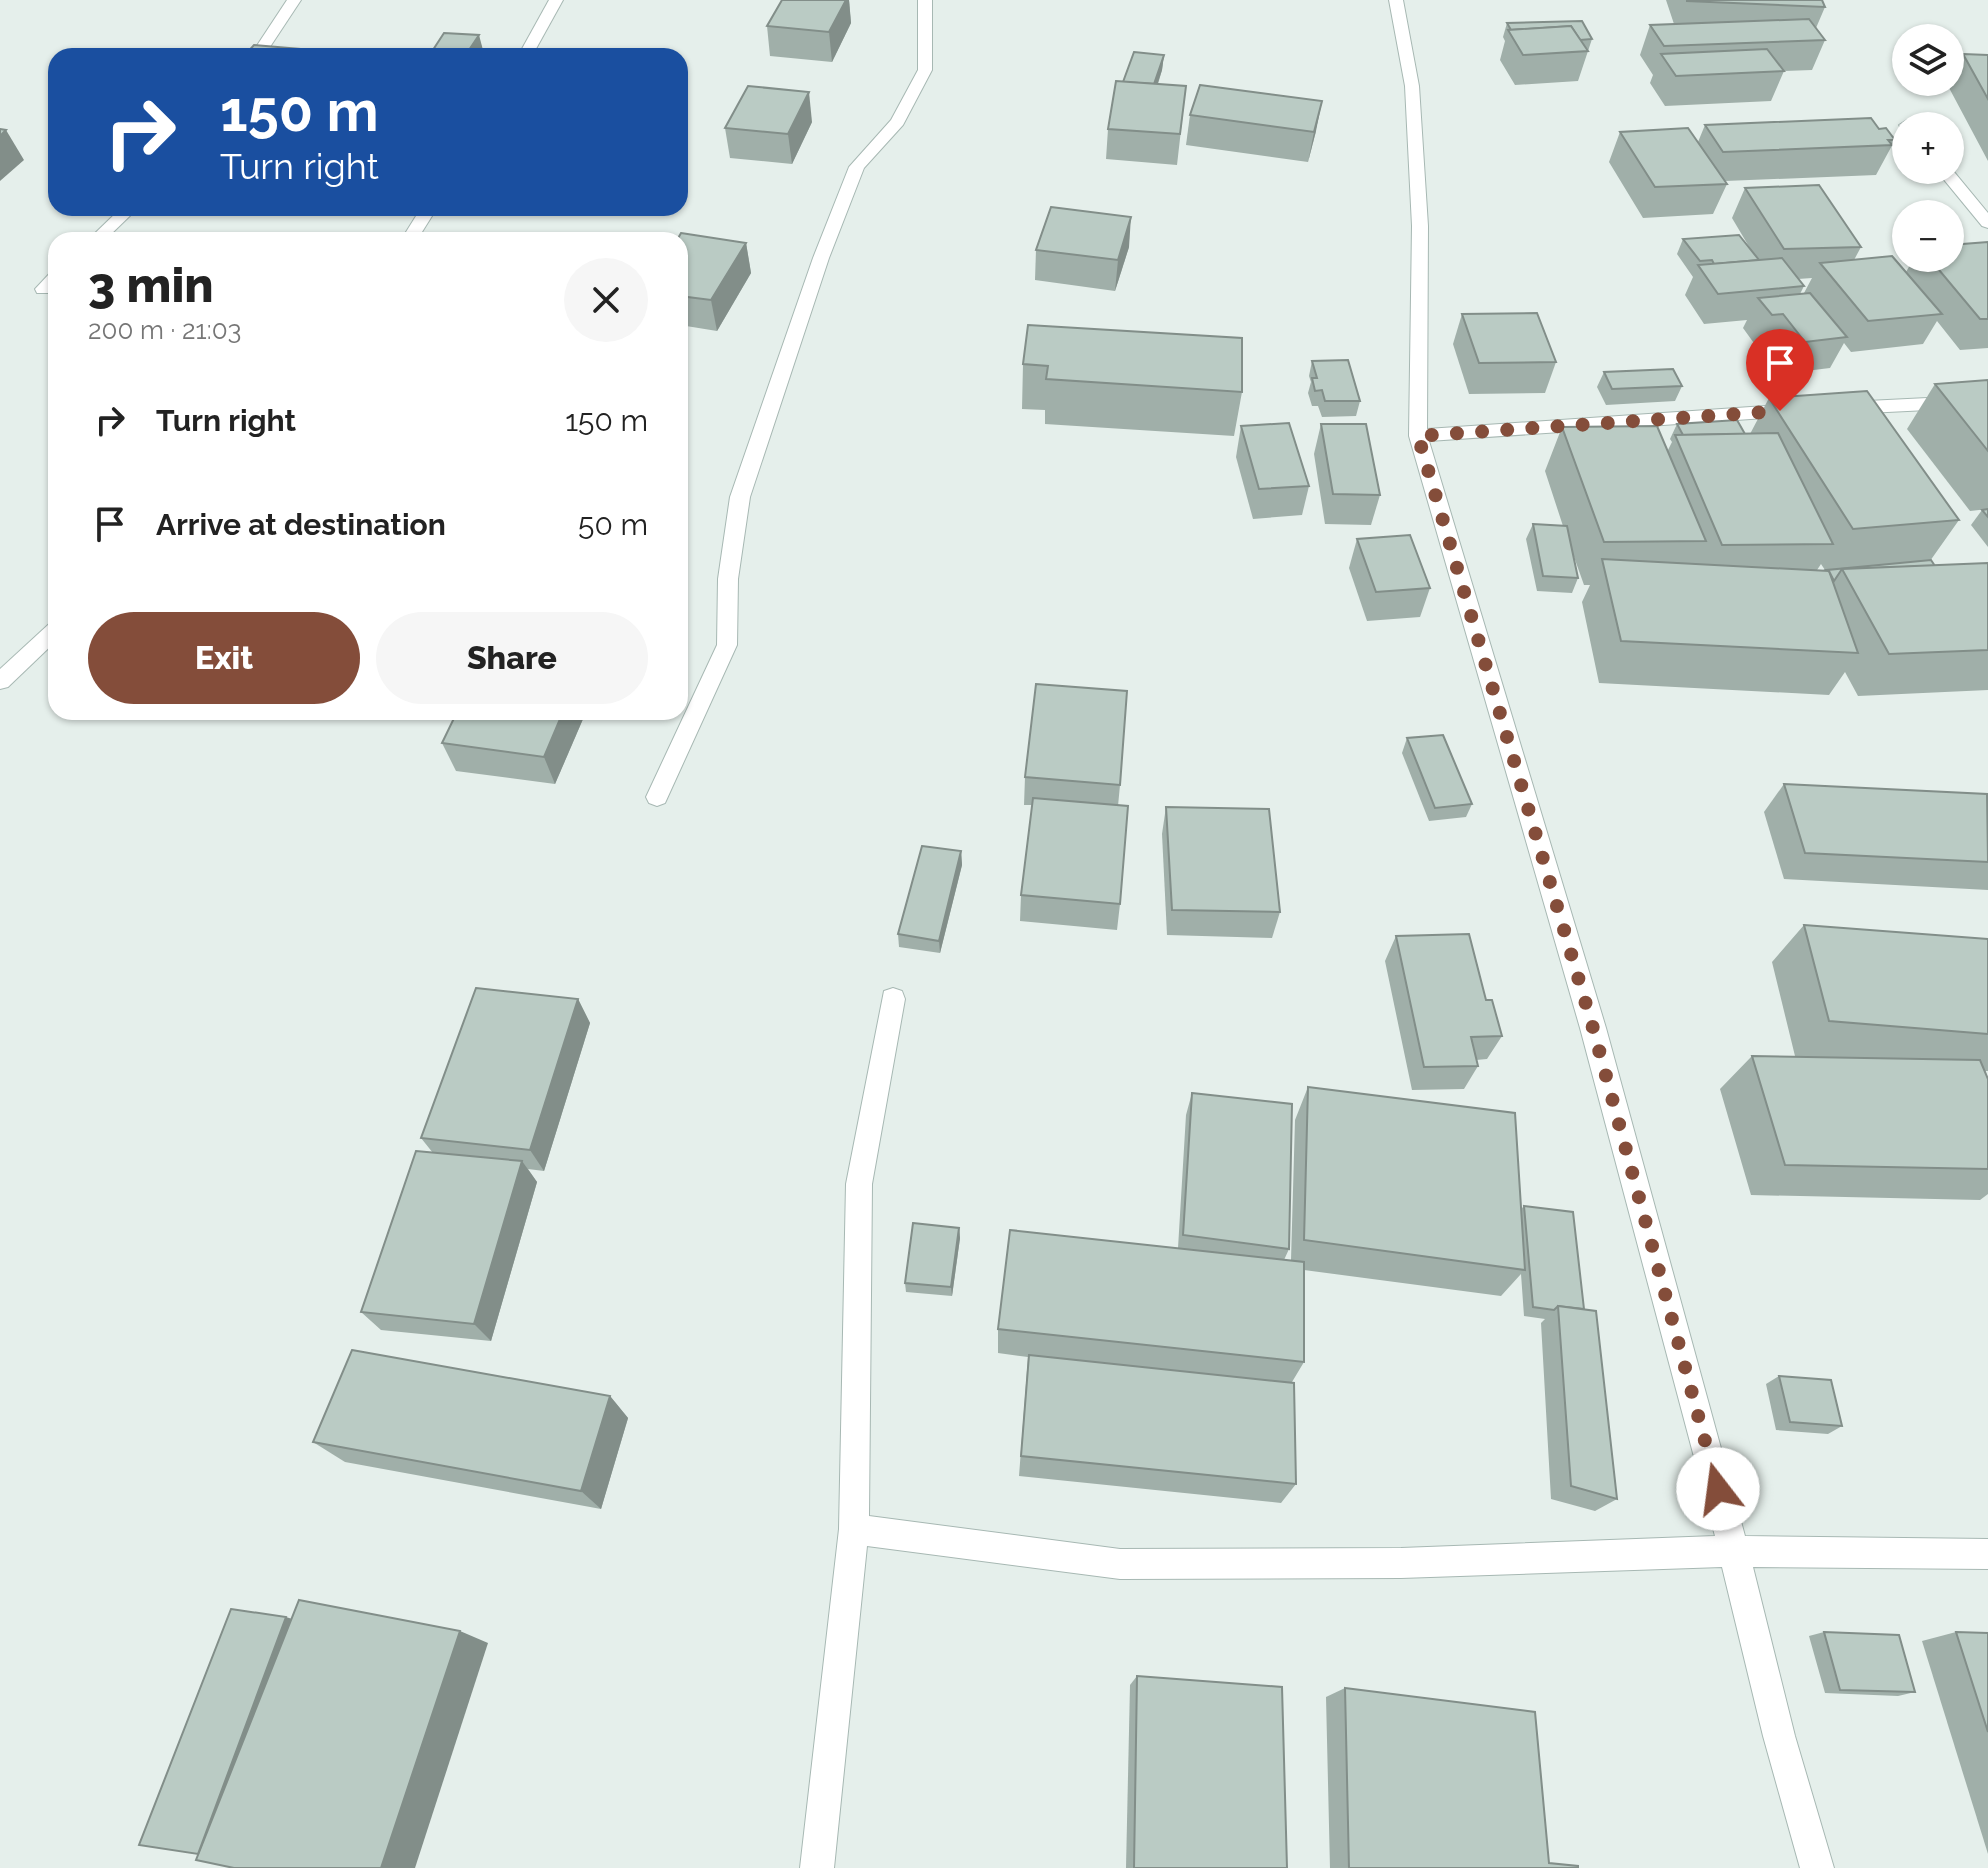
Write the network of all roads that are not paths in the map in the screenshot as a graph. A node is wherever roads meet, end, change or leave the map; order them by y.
1 (294, 0) edge
2 (556, 0) edge
3 (925, 0) edge
4 (1396, 0) edge
5 (262, 48) edge
6 (529, 48) edge
7 (1956, 184) edge
8 (122, 216) edge
9 (1988, 223) edge
10 (104, 232) edge
11 (1988, 401) edge
12 (1418, 436) junction
13 (48, 636) edge
14 (0, 681) edge
15 (657, 797) dead end
16 (893, 999) dead end
17 (854, 1529) junction
18 (1734, 1551) junction
19 (1988, 1554) edge
20 (817, 1868) edge
21 (1817, 1868) edge

1 - 5 street
2 - 6 street
3 - 15 street
4 - 12 street
7 - 9 street
8 - 10 street
11 - 12 street
12 - 18 street
13 - 14 street
16 - 17 street
17 - 18 street
17 - 20 street
18 - 19 street
18 - 21 street

